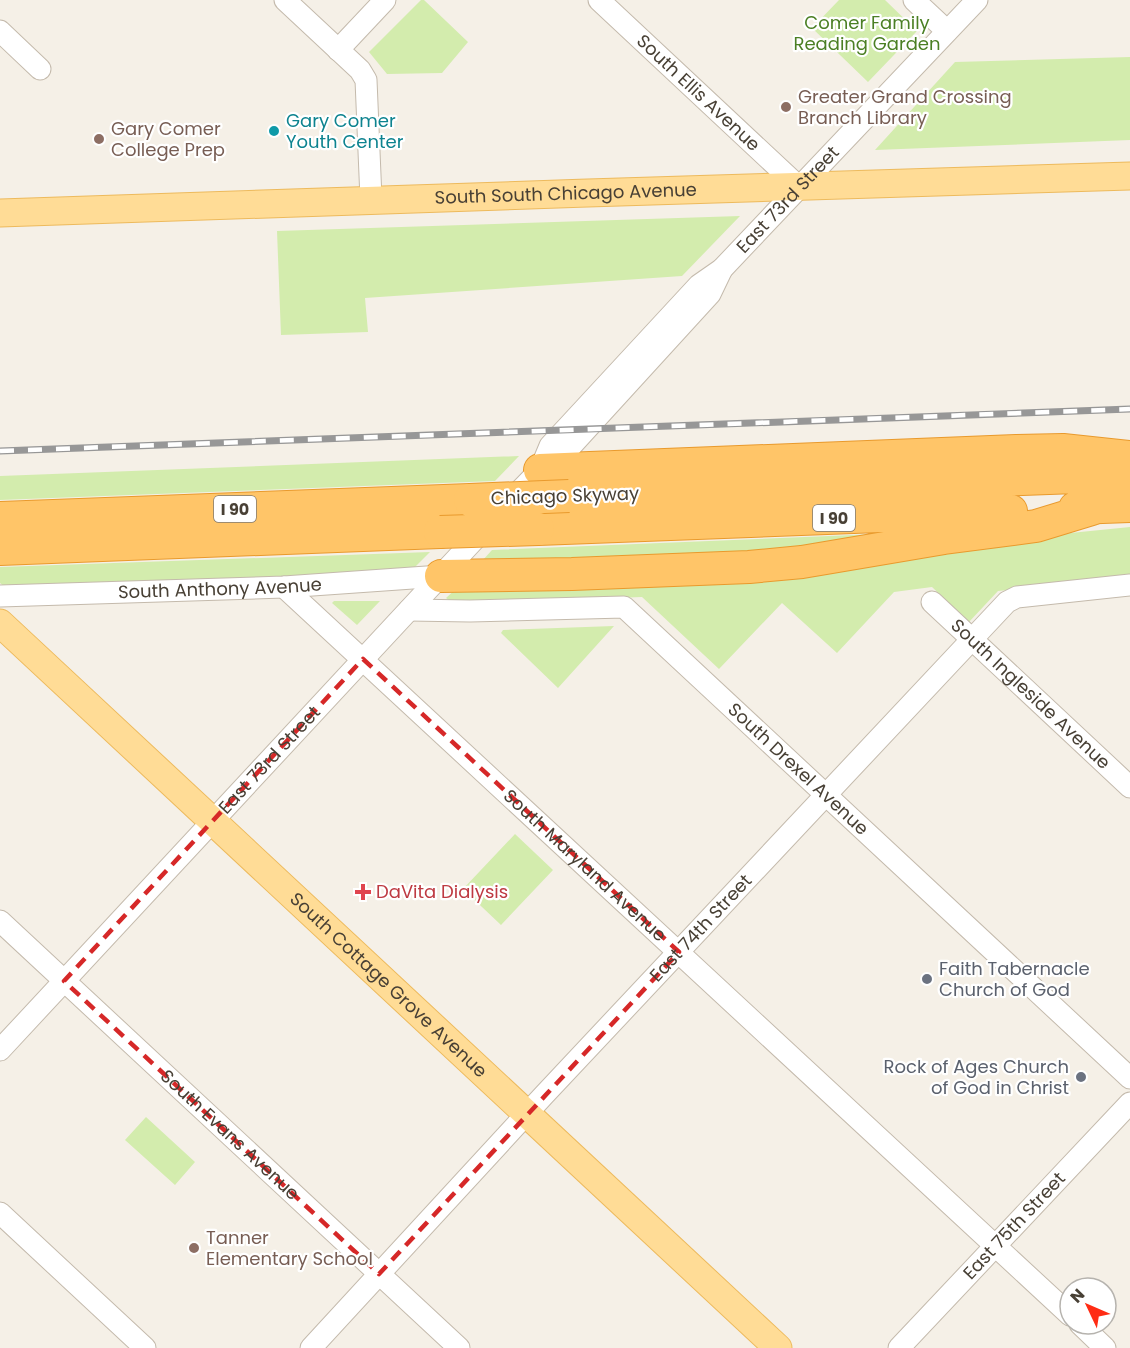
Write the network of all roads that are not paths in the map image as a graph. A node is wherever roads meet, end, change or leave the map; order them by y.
1 (285, 0) edge
2 (385, 0) edge
3 (599, 0) edge
4 (914, 0) edge
5 (976, 0) edge
6 (0, 31) edge
7 (947, 31) junction
8 (338, 50) junction
9 (40, 69) dead end
10 (1130, 176) edge
11 (799, 187) junction
12 (371, 199) junction
13 (0, 213) edge
14 (1130, 457) edge
15 (540, 470) junction
16 (1130, 475) edge
17 (1130, 506) edge
18 (1095, 508) junction
19 (0, 518) edge
20 (0, 549) edge
21 (441, 576) junction
22 (1130, 585) edge
23 (285, 587) junction
24 (0, 596) edge
25 (932, 602) dead end
26 (409, 610) junction
27 (0, 623) edge
28 (972, 639) junction
29 (363, 658) junction
30 (1130, 787) edge
31 (825, 795) junction
32 (212, 820) junction
33 (0, 921) edge
34 (679, 952) junction
35 (64, 981) junction
36 (0, 1050) edge
37 (1130, 1078) edge
38 (1130, 1103) edge
39 (528, 1113) junction
40 (0, 1213) edge
41 (995, 1245) junction
42 (379, 1274) junction
43 (1058, 1304) edge
44 (1092, 1336) edge
45 (145, 1348) edge
46 (311, 1348) edge
47 (459, 1348) edge
48 (778, 1348) edge
49 (899, 1348) edge
50 (1105, 1348) edge

1 - 8 street
2 - 8 street
3 - 11 street, South Ellis Avenue
4 - 7 street
5 - 7 street, East 73rd Street
6 - 9 street
7 - 11 street, East 73rd Street
8 - 12 street
10 - 11 main road, South South Chicago Avenue
11 - 12 main road, South South Chicago Avenue
11 - 15 street, East 73rd Street
12 - 13 main road, South South Chicago Avenue
14 - 15 highway
15 - 21 street, East 73rd Street
16 - 19 highway, Chicago Skyway / I 90, bridge
17 - 18 highway, Chicago Skyway / I 90
18 - 20 highway, Chicago Skyway / I 90, bridge
18 - 21 highway
21 - 23 street, South Anthony Avenue
21 - 26 street, East 73rd Street
22 - 28 street, East 74th Street
23 - 24 street, South Anthony Avenue
23 - 29 street, South Maryland Avenue
25 - 28 street, South Ingleside Avenue
26 - 29 street, East 73rd Street
26 - 31 street, South Drexel Avenue
27 - 32 main road, South Cottage Grove Avenue
28 - 30 street, South Ingleside Avenue
28 - 31 street, East 74th Street
29 - 32 street, East 73rd Street
29 - 34 street, South Maryland Avenue
31 - 34 street, East 74th Street
31 - 37 street, South Drexel Avenue
32 - 35 street, East 73rd Street
32 - 39 main road, South Cottage Grove Avenue
33 - 35 street, South Evans Avenue
34 - 39 street, East 74th Street
34 - 41 street, South Maryland Avenue
35 - 36 street, East 73rd Street
35 - 42 street, South Evans Avenue
38 - 41 street, East 75th Street
39 - 42 street, East 74th Street
39 - 48 main road, South Cottage Grove Avenue
40 - 45 street
41 - 43 street, South Maryland Avenue
41 - 49 street, East 75th Street
42 - 46 street, East 74th Street
42 - 47 street, South Evans Avenue
44 - 50 street

